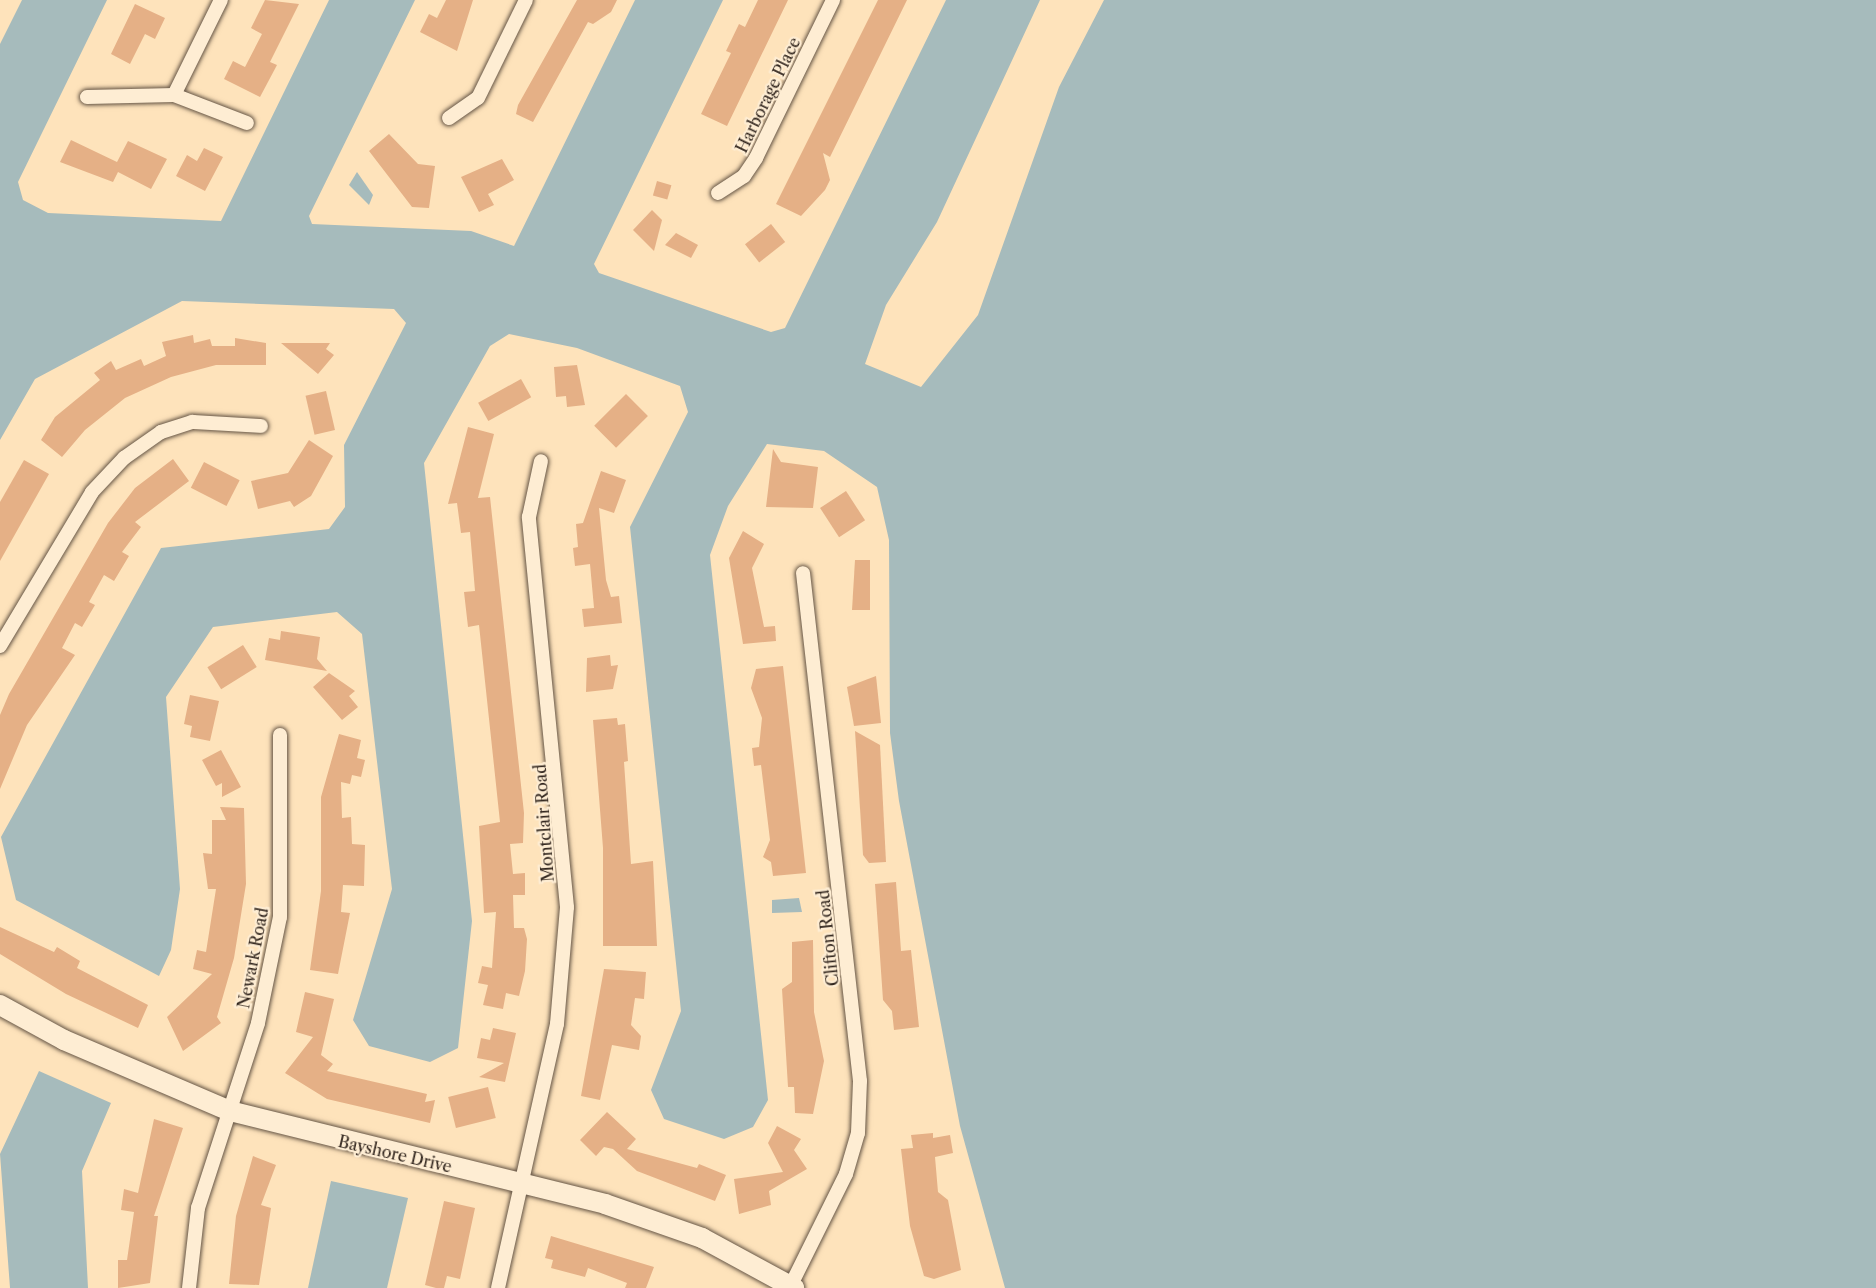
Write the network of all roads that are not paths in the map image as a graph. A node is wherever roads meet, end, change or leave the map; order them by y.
1 (221, 0) edge
2 (526, 0) edge
3 (833, 0) edge
4 (174, 95) junction
5 (87, 97) dead end
6 (449, 118) dead end
7 (247, 123) dead end
8 (718, 193) dead end
9 (261, 426) dead end
10 (541, 461) dead end
11 (803, 573) dead end
12 (0, 646) edge
13 (280, 735) dead end
14 (0, 1005) edge
15 (230, 1111) junction
16 (525, 1183) junction
17 (792, 1287) edge
18 (189, 1288) edge
19 (498, 1288) edge

1 - 4 street
2 - 6 street
3 - 8 street, Harborage Place
4 - 5 street
4 - 7 street
9 - 12 street
10 - 16 street, Montclair Road
11 - 17 street, Clifton Road
13 - 15 street, Newark Road
14 - 15 street, Bayshore Drive
15 - 16 street, Bayshore Drive
15 - 18 street, Newark Road
16 - 17 street, Bayshore Drive
16 - 19 street, Montclair Road

